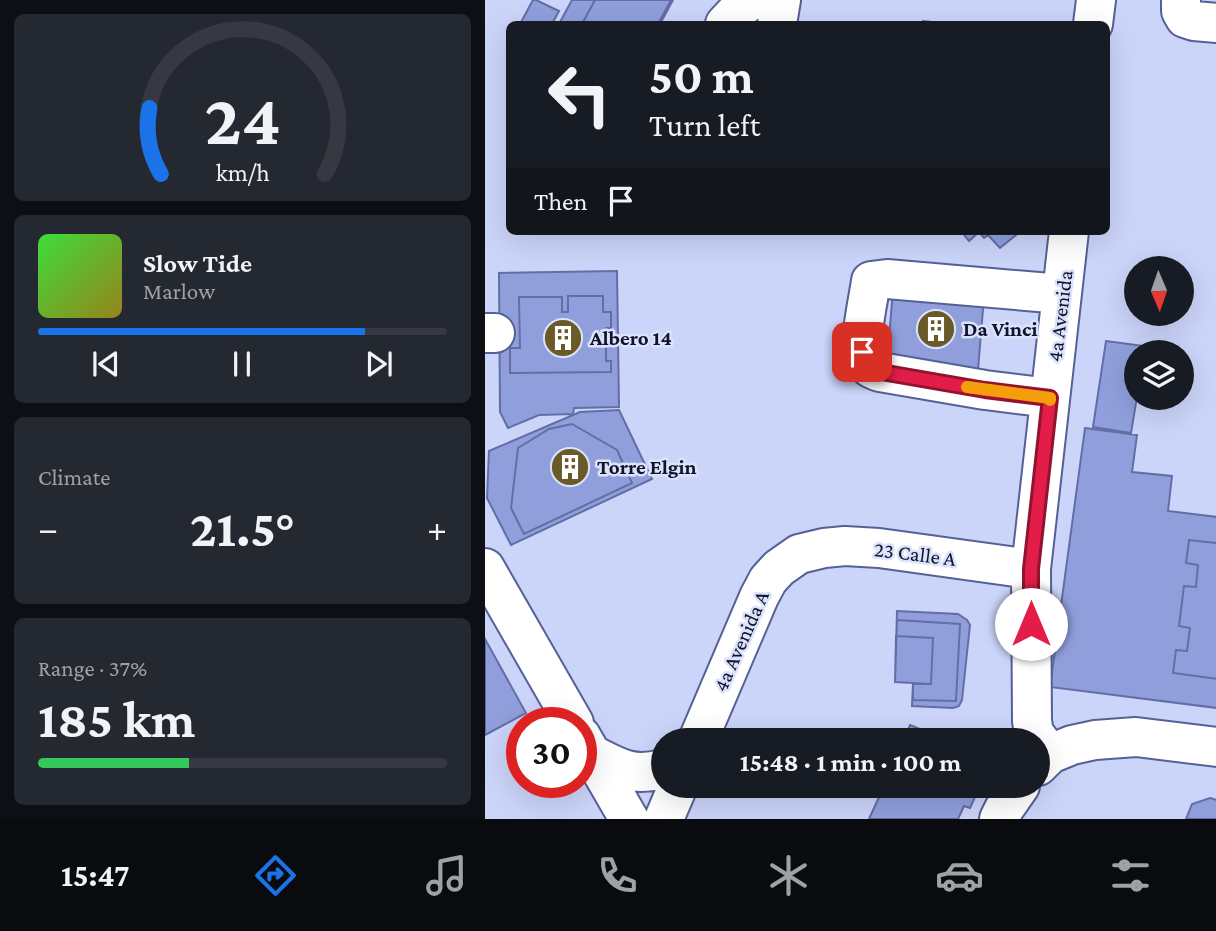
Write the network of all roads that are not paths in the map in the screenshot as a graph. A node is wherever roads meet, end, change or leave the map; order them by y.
1 (752, 0) edge
2 (781, 0) edge
3 (1096, 0) edge
4 (1181, 0) edge
5 (728, 21) edge
6 (778, 21) edge
7 (1093, 21) edge
8 (1216, 23) edge
9 (1069, 235) edge
10 (1062, 294) junction
11 (1050, 398) junction
12 (799, 554) joint
13 (485, 568) edge
14 (1031, 569) junction
15 (565, 707) edge
16 (703, 728) edge
17 (1033, 728) edge
18 (1216, 747) edge
19 (597, 750) edge
20 (1050, 757) edge
21 (597, 763) edge
22 (651, 772) edge
23 (673, 798) edge
24 (1011, 798) edge
25 (629, 819) edge
26 (663, 819) edge
27 (999, 819) edge

1 - 5 street
2 - 6 street
3 - 7 street
4 - 8 street
9 - 10 street, 4a Avenida
10 - 11 street, 4a Avenida
10 - 11 street
11 - 14 street, 4a Avenida
12 - 14 street, 23 Calle A
12 - 16 street, 4a Avenida A
13 - 15 street
14 - 17 street, 4a Avenida
18 - 20 street
19 - 22 street
21 - 25 street
23 - 26 street
24 - 27 street

